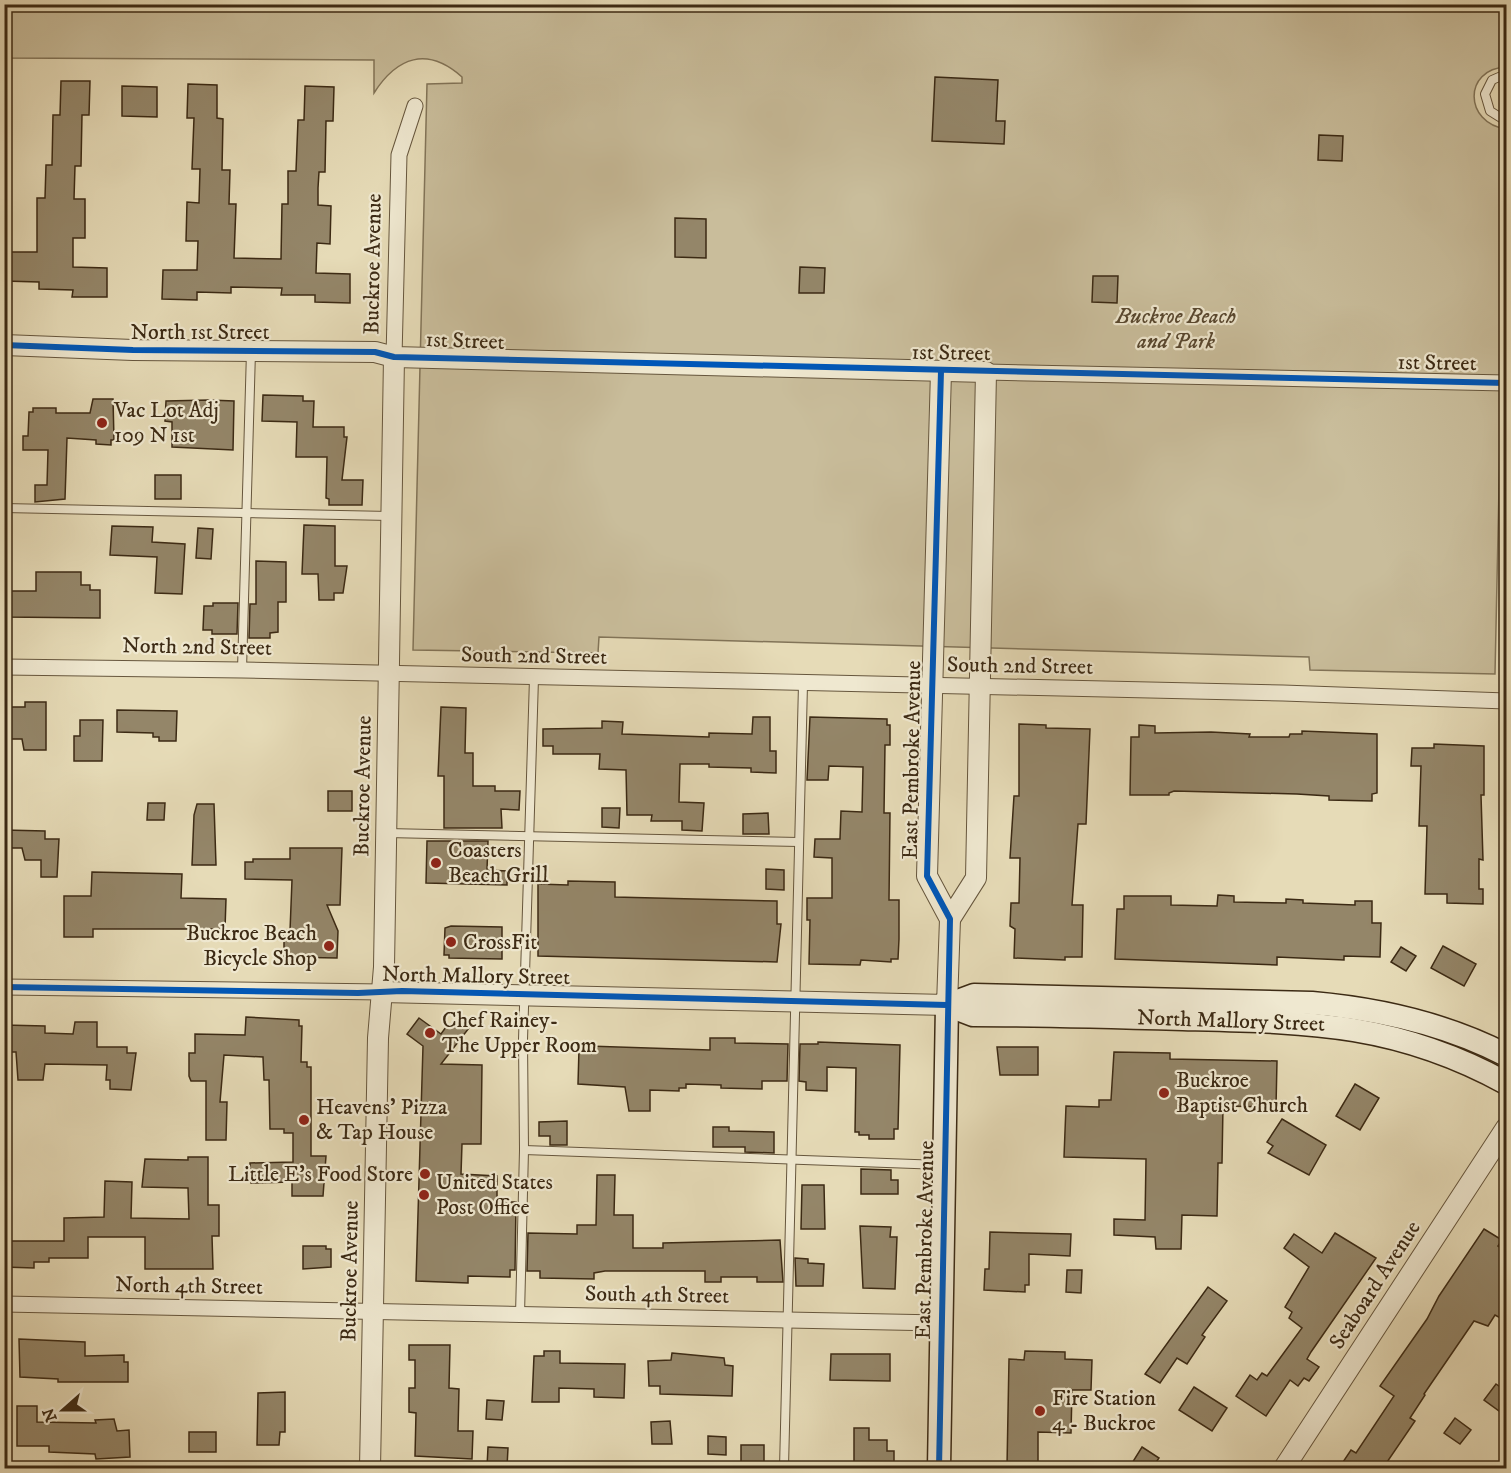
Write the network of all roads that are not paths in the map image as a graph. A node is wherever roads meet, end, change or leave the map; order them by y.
1 (1506, 74) edge
2 (415, 106) dead end
3 (1506, 121) edge
4 (4, 345) edge
5 (251, 350) junction
6 (394, 357) junction
7 (941, 371) junction
8 (986, 372) junction
9 (1506, 383) edge
10 (4, 508) edge
11 (246, 513) junction
12 (391, 517) junction
13 (4, 667) edge
14 (242, 670) junction
15 (389, 675) junction
16 (534, 678) junction
17 (803, 684) junction
18 (932, 686) junction
19 (980, 687) junction
20 (1506, 701) edge
21 (386, 833) junction
22 (531, 836) junction
23 (799, 842) junction
24 (950, 919) junction
25 (4, 987) edge
26 (382, 992) junction
27 (524, 994) junction
28 (795, 1001) junction
29 (947, 1005) junction
30 (1506, 1055) edge
31 (1506, 1083) edge
32 (1506, 1128) edge
33 (524, 1150) junction
34 (791, 1159) junction
35 (944, 1165) junction
36 (4, 1304) edge
37 (373, 1312) junction
38 (520, 1315) junction
39 (787, 1320) junction
40 (940, 1323) junction
41 (370, 1468) edge
42 (784, 1468) edge
43 (939, 1468) edge
44 (1284, 1468) edge

1 - 3 lane
2 - 6 street, Buckroe Avenue
4 - 5 street, North 1st Street
5 - 6 street, North 1st Street
5 - 11 lane
6 - 7 street, 1st Street
6 - 12 street, Buckroe Avenue
7 - 8 street, 1st Street
7 - 18 street, East Pembroke Avenue
8 - 9 street, 1st Street
8 - 19 street
10 - 11 lane
11 - 12 lane
11 - 14 lane
12 - 15 street, Buckroe Avenue
13 - 14 street, North 2nd Street
14 - 15 street, North 2nd Street
15 - 16 street, South 2nd Street
15 - 21 street, Buckroe Avenue
16 - 17 street, South 2nd Street
16 - 22 lane
17 - 18 street, South 2nd Street
17 - 23 lane
18 - 19 street, South 2nd Street
18 - 24 street, East Pembroke Avenue
19 - 20 street, South 2nd Street
19 - 24 street
21 - 22 lane
21 - 26 street, Buckroe Avenue
22 - 23 lane
22 - 27 lane
23 - 28 lane
24 - 29 street, East Pembroke Avenue
25 - 26 street, North Mallory Street
26 - 27 street, North Mallory Street
26 - 37 street, Buckroe Avenue
27 - 28 street, North Mallory Street
27 - 33 lane
28 - 29 street, North Mallory Street
28 - 34 lane
29 - 30 main road, North Mallory Street
29 - 31 main road, North Mallory Street
29 - 35 main road, East Pembroke Avenue
32 - 44 street, Seaboard Avenue
33 - 34 lane
33 - 38 lane
34 - 35 lane
34 - 39 lane
35 - 40 main road, East Pembroke Avenue
36 - 37 street, North 4th Street
37 - 38 street, South 4th Street
37 - 41 street, Buckroe Avenue
38 - 39 street, South 4th Street
39 - 40 street, South 4th Street
39 - 42 lane
40 - 43 main road, East Pembroke Avenue

